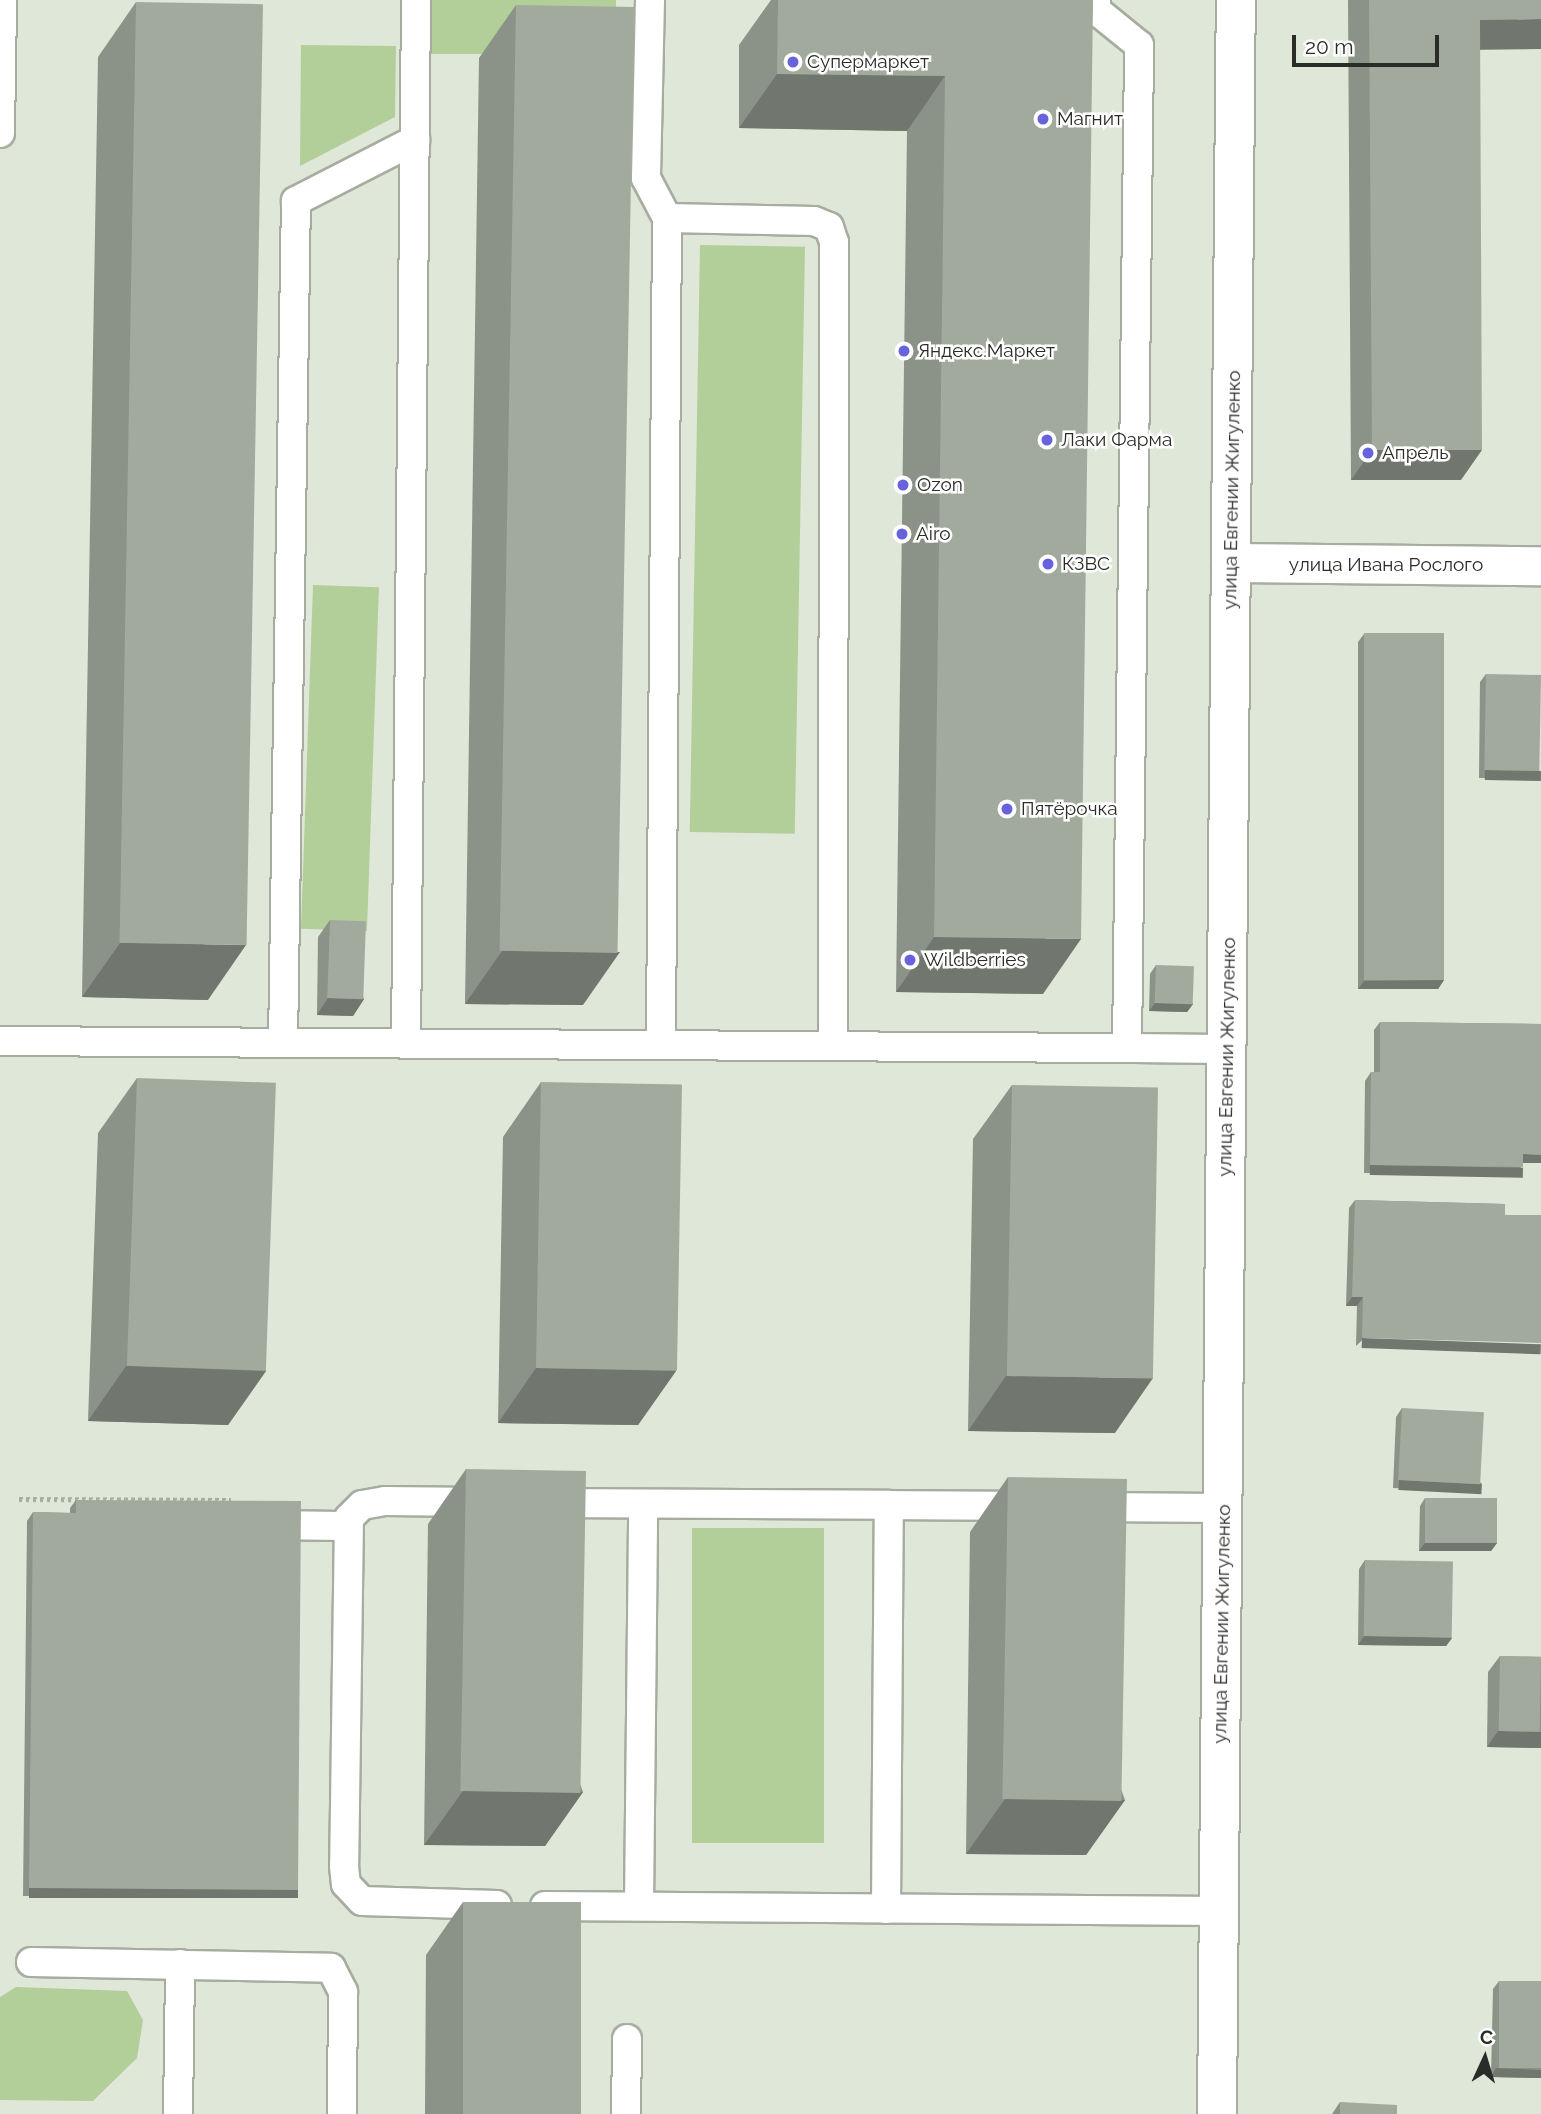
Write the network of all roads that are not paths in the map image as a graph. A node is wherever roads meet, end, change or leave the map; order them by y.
1 (2, 0) edge
2 (416, 0) edge
3 (649, 0) edge
4 (1096, 0) edge
5 (1236, 0) edge
6 (0, 133) edge
7 (415, 140) junction
8 (667, 219) junction
9 (1231, 563) junction
10 (1541, 566) edge
11 (0, 1041) edge
12 (283, 1043) junction
13 (406, 1043) junction
14 (661, 1045) junction
15 (833, 1046) junction
16 (1127, 1048) junction
17 (1227, 1049) junction
18 (643, 1504) junction
19 (890, 1505) junction
20 (1223, 1508) junction
21 (228, 1525) edge
22 (348, 1526) junction
23 (639, 1906) junction
24 (886, 1909) junction
25 (1219, 1911) junction
26 (31, 1962) dead end
27 (180, 1964) junction
28 (627, 2039) dead end
29 (178, 2114) edge
30 (342, 2114) edge
31 (626, 2114) edge
32 (1217, 2114) edge

1 - 6 lane
2 - 7 lane
3 - 8 lane
4 - 16 lane
5 - 9 street, улица Евгении Жигуленко
7 - 12 lane
7 - 13 lane
8 - 14 lane
8 - 15 lane
9 - 10 street, улица Ивана Рослого
9 - 17 street, улица Евгении Жигуленко
11 - 12 lane
12 - 13 lane
13 - 14 lane
14 - 15 lane
15 - 16 lane
16 - 17 lane
17 - 20 street, улица Евгении Жигуленко
18 - 19 lane
18 - 22 lane
18 - 23 lane
19 - 20 lane
19 - 24 lane
20 - 25 street, улица Евгении Жигуленко
21 - 22 lane
22 - 23 lane
23 - 24 lane
24 - 25 lane
25 - 32 street, улица Евгении Жигуленко
26 - 27 lane
27 - 29 lane
27 - 30 lane
28 - 31 lane

